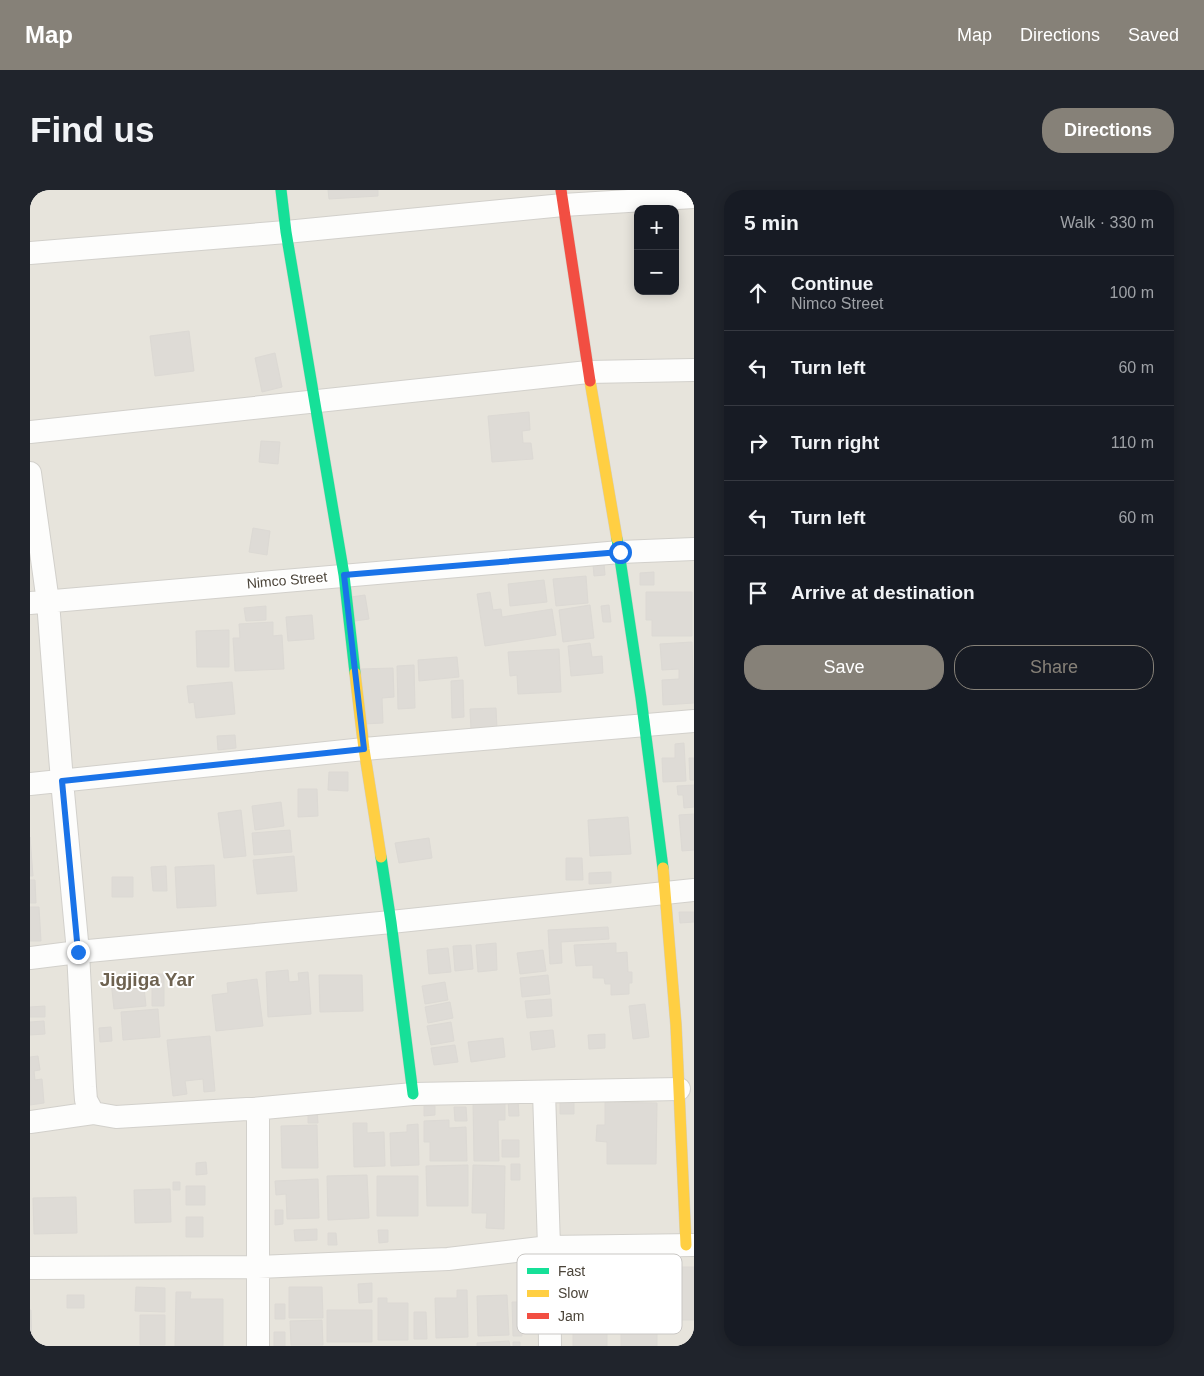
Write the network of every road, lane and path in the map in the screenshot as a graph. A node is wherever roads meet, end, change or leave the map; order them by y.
1 (281, 190) edge
2 (562, 197) edge
3 (694, 197) edge
4 (286, 232) junction
5 (30, 253) edge
6 (694, 370) edge
7 (588, 372) junction
8 (316, 402) junction
9 (30, 432) edge
10 (30, 473) edge
11 (694, 549) edge
12 (620, 552) junction
13 (344, 575) junction
14 (39, 602) edge
15 (694, 721) edge
16 (646, 724) junction
17 (364, 749) junction
18 (62, 781) junction
19 (30, 784) edge
20 (694, 890) edge
21 (666, 892) junction
22 (392, 922) junction
23 (78, 952) junction
24 (30, 958) edge
25 (687, 1058) edge
26 (680, 1088) junction
27 (544, 1092) junction
28 (413, 1094) junction
29 (253, 1109) junction
30 (93, 1113) junction
31 (30, 1122) edge
32 (690, 1245) edge
33 (549, 1247) junction
34 (549, 1254) edge
35 (258, 1267) junction
36 (30, 1268) edge
37 (258, 1346) edge

1 - 4 street
2 - 3 street
2 - 4 street
2 - 7 street
4 - 5 street
4 - 8 street
6 - 7 street
7 - 8 street
7 - 12 street
8 - 9 street
8 - 13 street
10 - 14 street
11 - 12 street, Nimco Street
12 - 13 street, Nimco Street
12 - 16 street
13 - 14 street, Nimco Street
13 - 17 street
14 - 18 street
15 - 16 street
16 - 17 street
16 - 21 street
17 - 18 street
17 - 22 street
18 - 19 street
18 - 23 street
20 - 21 street
21 - 22 street
21 - 25 street
22 - 23 street
22 - 28 street
23 - 24 street
23 - 30 street
25 - 26 street
26 - 27 street
26 - 32 street
27 - 28 street
27 - 33 street
28 - 29 street
29 - 30 street
29 - 35 street
30 - 31 street
32 - 33 street
33 - 34 street
33 - 35 street
35 - 36 street
35 - 37 street

